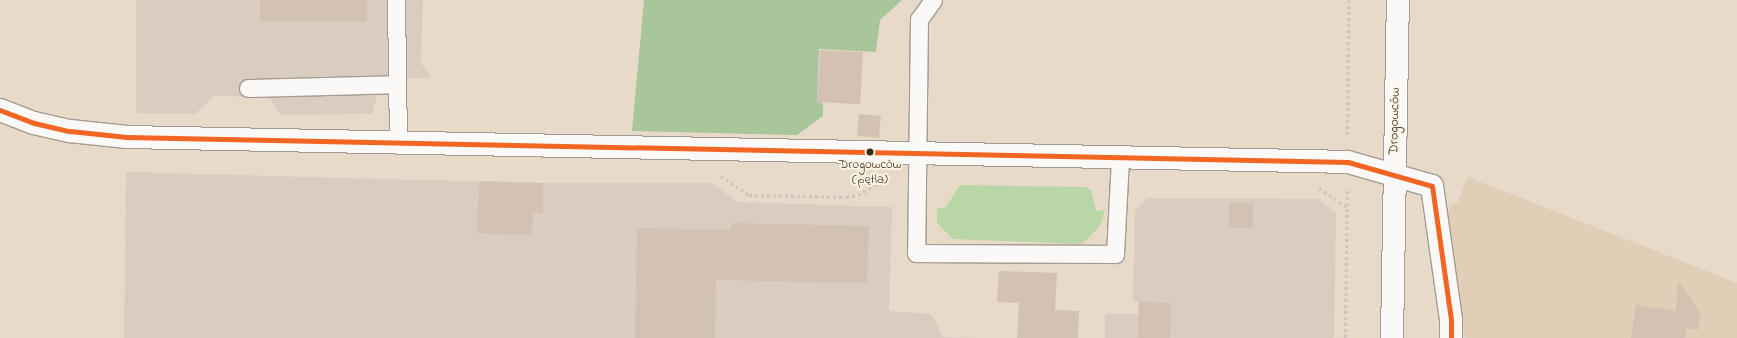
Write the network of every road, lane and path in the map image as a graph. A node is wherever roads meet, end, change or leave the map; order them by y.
1 (396, 0) edge
2 (933, 0) edge
3 (1398, 0) edge
4 (396, 84) junction
5 (248, 88) dead end
6 (0, 110) edge
7 (398, 143) junction
8 (919, 154) junction
9 (1120, 158) junction
10 (1394, 175) junction
11 (1392, 338) edge
12 (1451, 338) edge

1 - 4 lane
2 - 8 lane
3 - 10 street, Drogowców
4 - 5 lane
4 - 7 lane
6 - 7 street
7 - 8 street
8 - 9 street
8 - 9 lane
9 - 10 street
10 - 11 street, Drogowców
10 - 12 street

